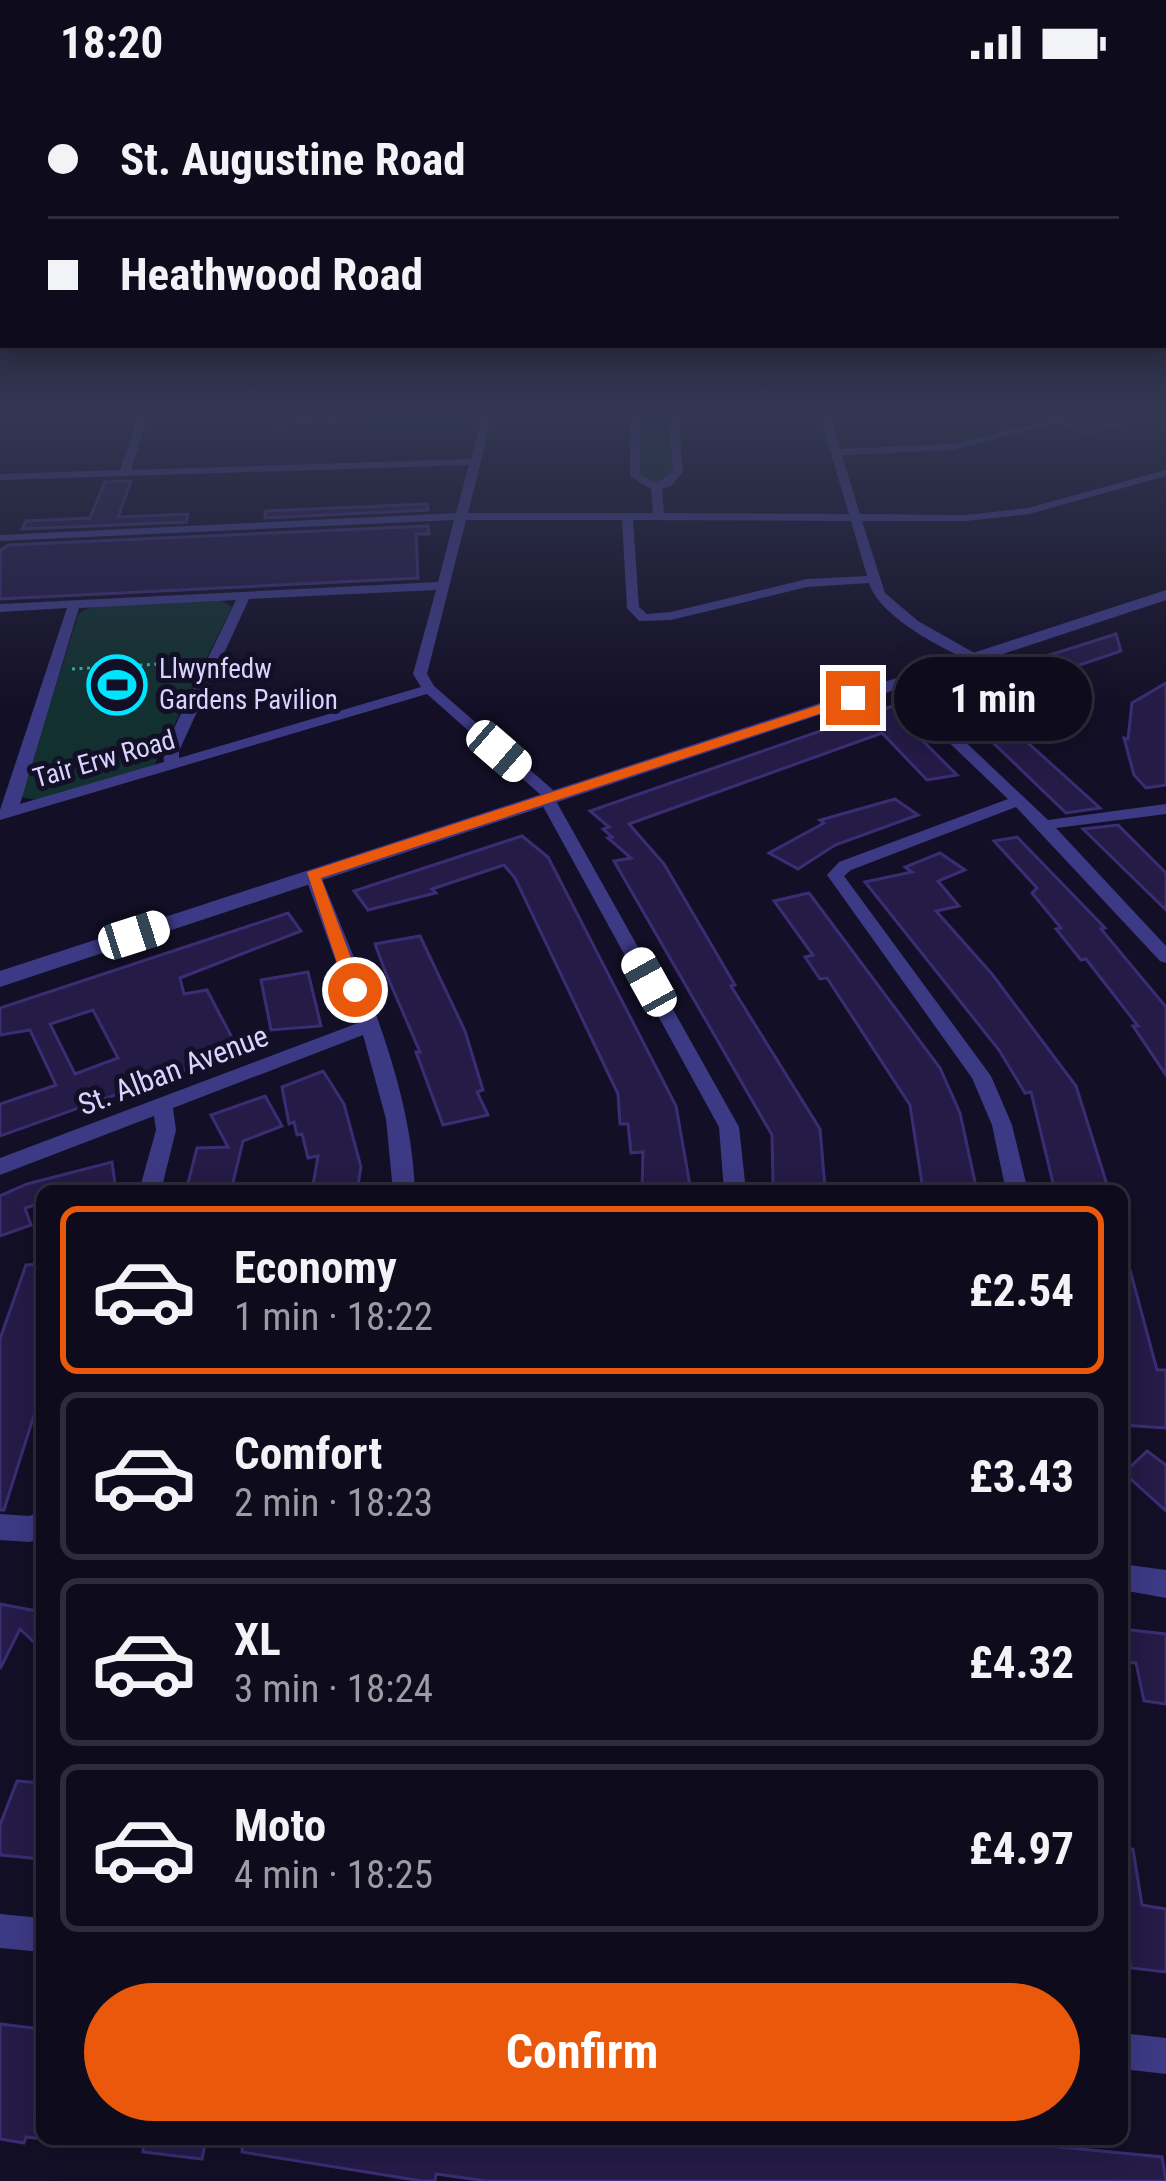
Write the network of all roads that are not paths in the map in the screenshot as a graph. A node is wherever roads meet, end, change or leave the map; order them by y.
1 (463, 511) edge
2 (658, 511) edge
3 (852, 511) edge
4 (1028, 511) edge
5 (461, 517) junction
6 (627, 517) junction
7 (659, 517) junction
8 (854, 518) junction
9 (0, 538) edge
10 (872, 579) junction
11 (442, 586) junction
12 (1166, 595) edge
13 (244, 596) junction
14 (74, 605) junction
15 (0, 608) edge
16 (973, 658) junction
17 (896, 684) junction
18 (429, 689) junction
19 (172, 764) junction
20 (550, 798) junction
21 (1016, 802) junction
22 (1166, 809) edge
23 (5, 813) edge
24 (1044, 825) junction
25 (313, 876) junction
26 (1166, 957) edge
27 (0, 979) edge
28 (368, 1026) junction
29 (163, 1108) junction
30 (0, 1167) edge
31 (152, 1185) edge
32 (404, 1185) edge
33 (734, 1185) edge
34 (1016, 1185) edge
35 (36, 1526) edge
36 (0, 1527) edge
37 (1128, 1578) edge
38 (1166, 1584) edge
39 (0, 1931) edge
40 (36, 1934) edge
41 (1128, 2052) edge
42 (1166, 2056) edge

1 - 5 street
2 - 7 street
3 - 8 street
4 - 8 street
5 - 6 street
5 - 9 street
5 - 11 street
6 - 7 street
6 - 10 street
7 - 8 street
8 - 10 street
10 - 16 street
11 - 13 street
11 - 18 street
12 - 16 street
13 - 14 street
13 - 19 street
14 - 15 street
14 - 23 street
16 - 17 street
17 - 20 street
17 - 21 street
18 - 19 street, Tair Erw Road
18 - 20 street
19 - 23 street, Tair Erw Road
20 - 25 street
20 - 33 street
21 - 24 street
21 - 34 street
22 - 24 street
24 - 26 street
25 - 27 street
25 - 28 street
28 - 29 street, St. Alban Avenue
28 - 32 street
29 - 30 street, St. Alban Avenue
29 - 31 street
35 - 36 street
37 - 38 street
39 - 40 street
41 - 42 street

